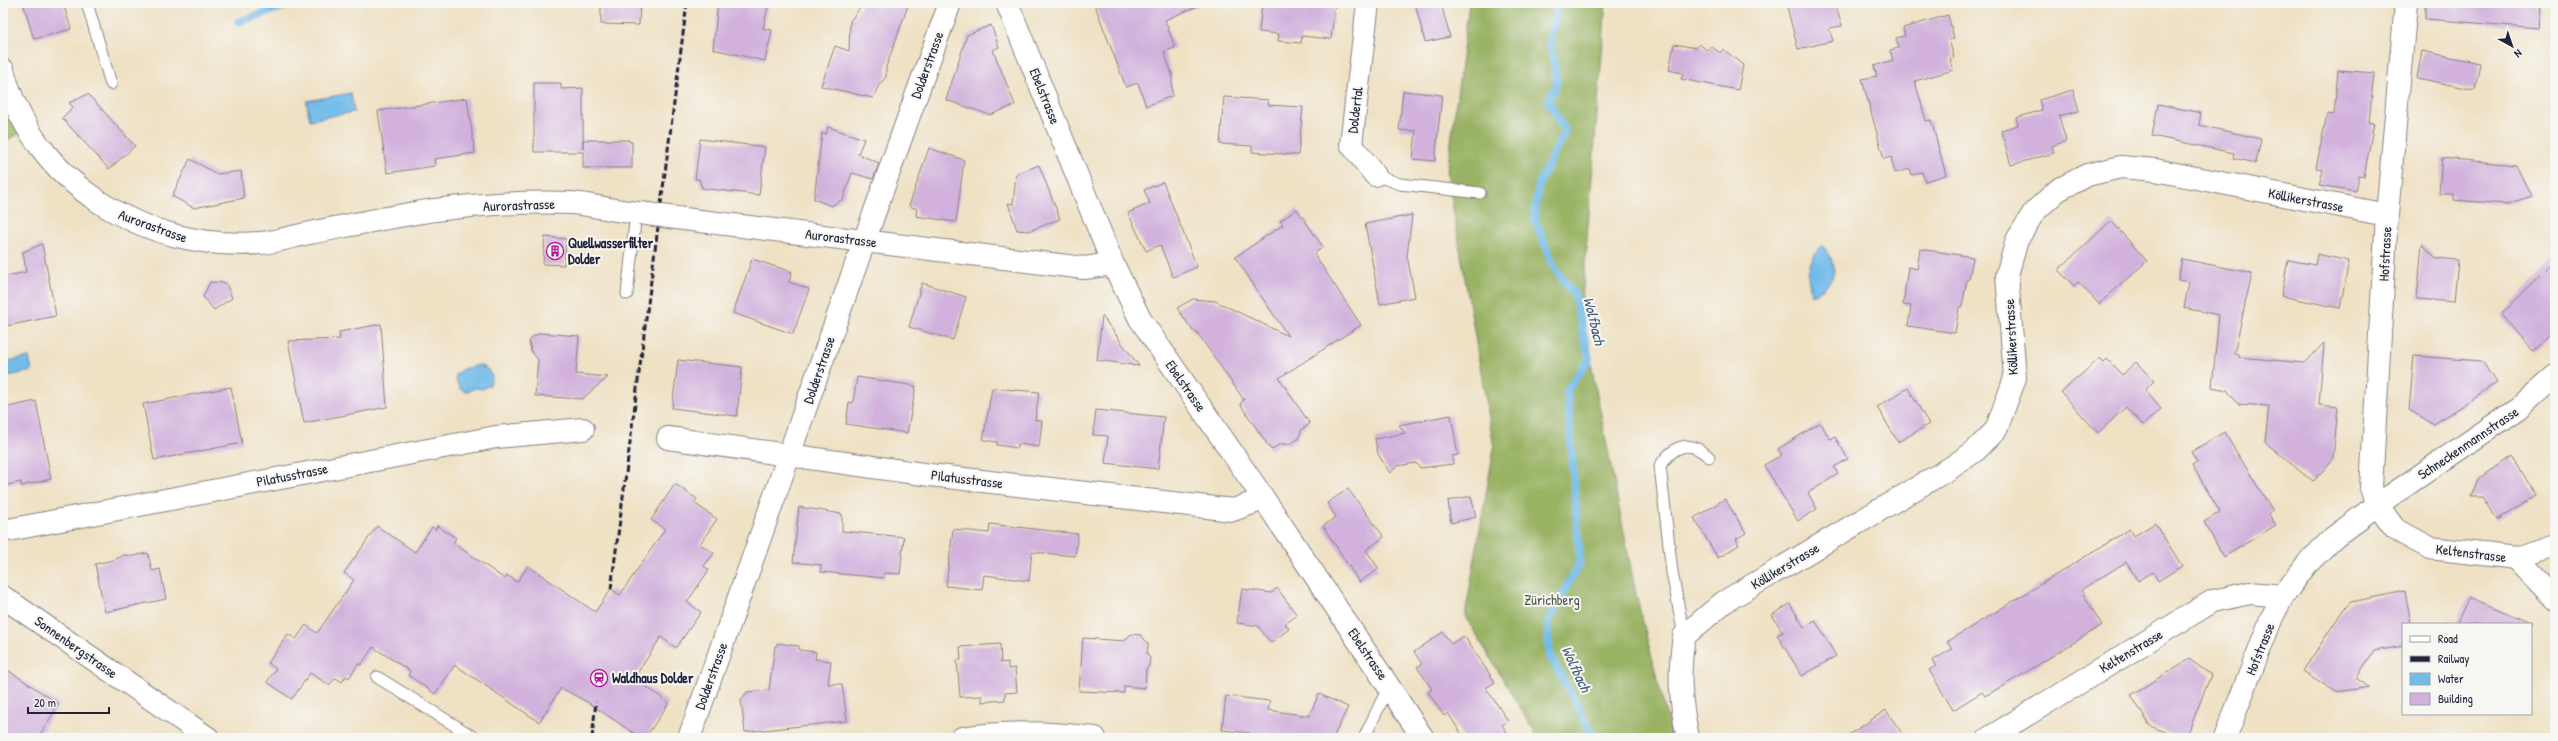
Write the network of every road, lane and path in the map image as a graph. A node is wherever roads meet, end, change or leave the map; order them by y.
1 (87, 3) edge
2 (950, 3) edge
3 (1007, 3) edge
4 (1368, 3) edge
5 (2406, 3) edge
6 (3, 70) edge
7 (111, 84) dead end
8 (1375, 175) joint
9 (1480, 194) dead end
10 (638, 213) junction
11 (2387, 215) junction
12 (862, 241) junction
13 (1113, 264) junction
14 (627, 294) dead end
15 (2555, 376) edge
16 (583, 429) dead end
17 (668, 438) dead end
18 (789, 456) junction
19 (1709, 457) dead end
20 (1264, 499) junction
21 (2377, 505) junction
22 (3, 532) edge
23 (2555, 544) edge
24 (2516, 558) junction
25 (2306, 565) joint
26 (2283, 596) junction
27 (3, 597) edge
28 (2555, 598) edge
29 (1684, 636) junction
30 (377, 677) dead end
31 (1389, 686) junction
32 (208, 738) edge
33 (475, 738) edge
34 (689, 738) edge
35 (962, 738) edge
36 (1095, 738) edge
37 (1364, 738) edge
38 (1423, 738) edge
39 (1688, 738) edge
40 (1989, 738) edge
41 (2225, 738) edge

1 - 7 lane
2 - 12 street, Dolderstrasse
3 - 13 street, Ebelstrasse
4 - 8 street, Doldertal
5 - 11 street, Hofstrasse
6 - 10 street, Aurorastrasse
8 - 9 lane, Doldertal
10 - 12 street, Aurorastrasse, bridge
10 - 14 lane
11 - 21 street, Hofstrasse
11 - 29 street, Köllikerstrasse
12 - 13 street, Aurorastrasse
12 - 18 street, Dolderstrasse
13 - 20 street, Ebelstrasse
15 - 21 street, Schneckenmannstrasse
16 - 22 street, Pilatusstrasse
17 - 18 street, Pilatusstrasse
18 - 20 street, Pilatusstrasse
18 - 34 street, Dolderstrasse
19 - 29 lane
20 - 31 street, Ebelstrasse
21 - 24 street, Keltenstrasse
21 - 25 street, Schneckenmannstrasse
23 - 24 street, Keltenstrasse
24 - 28 street
25 - 26 street, Hofstrasse
26 - 40 street, Keltenstrasse
26 - 41 street, Hofstrasse
27 - 32 street, Sonnenbergstrasse
29 - 39 street
30 - 33 lane
31 - 37 lane
31 - 38 street, Ebelstrasse
35 - 36 street

